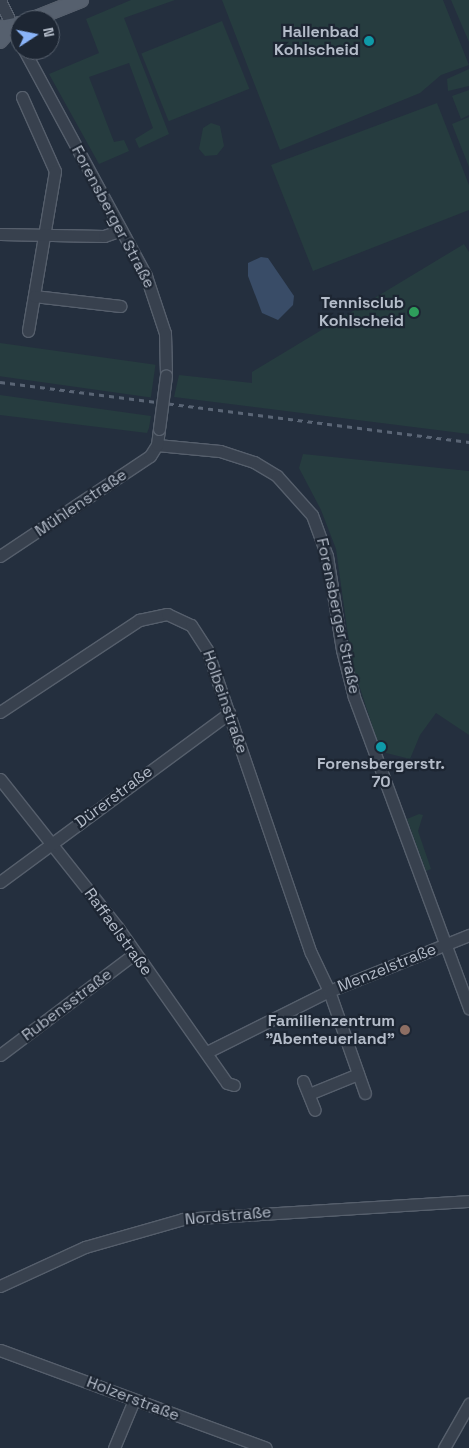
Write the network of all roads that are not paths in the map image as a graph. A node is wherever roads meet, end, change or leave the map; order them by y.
1 (0, 0) edge
2 (81, 0) edge
3 (56, 10) edge
4 (10, 24) edge
5 (10, 27) edge
6 (0, 41) edge
7 (29, 60) edge
8 (22, 97) dead end
9 (120, 230) junction
10 (0, 234) edge
11 (44, 234) junction
12 (34, 296) junction
13 (120, 306) dead end
14 (28, 331) dead end
15 (157, 445) junction
16 (0, 556) edge
17 (0, 712) edge
18 (229, 713) junction
19 (0, 779) edge
20 (53, 843) junction
21 (0, 882) edge
22 (469, 935) edge
23 (445, 944) junction
24 (134, 954) junction
25 (329, 991) junction
26 (469, 1008) edge
27 (207, 1052) junction
28 (0, 1055) edge
29 (358, 1074) junction
30 (303, 1081) dead end
31 (234, 1085) dead end
32 (309, 1094) junction
33 (365, 1094) dead end
34 (315, 1110) dead end
35 (469, 1200) edge
36 (2, 1280) edge
37 (0, 1350) edge
38 (134, 1400) junction
39 (469, 1404) edge
40 (465, 1421) edge
41 (114, 1448) edge
42 (266, 1448) edge
43 (444, 1448) edge

1 - 4 street
2 - 3 main road
5 - 6 main road
7 - 9 street, Forensberger Straße
8 - 11 street
9 - 11 street
9 - 15 street, Forensberger Straße, bridge
10 - 11 street
11 - 12 street
12 - 13 street
12 - 14 street
15 - 16 street, Mühlenstraße
15 - 23 street, Forensberger Straße
17 - 18 street, Holbeinstraße
18 - 20 street, Dürerstraße
18 - 25 street, Holbeinstraße
19 - 20 street, Raffaelstraße
20 - 21 street, Dürerstraße
20 - 24 street, Raffaelstraße
22 - 23 street, Menzelstraße
23 - 25 street, Menzelstraße
23 - 26 street, Forensberger Straße
24 - 27 street, Raffaelstraße
24 - 28 street, Rubensstraße
25 - 27 street, Menzelstraße
25 - 29 street, Menzelstraße
27 - 31 street, Raffaelstraße
29 - 32 street
29 - 33 street, Menzelstraße
30 - 32 street
32 - 34 street
35 - 36 street, Nordstraße
37 - 38 street, Holzerstraße
38 - 41 street
38 - 42 street, Holzerstraße
39 - 40 street
40 - 43 street

